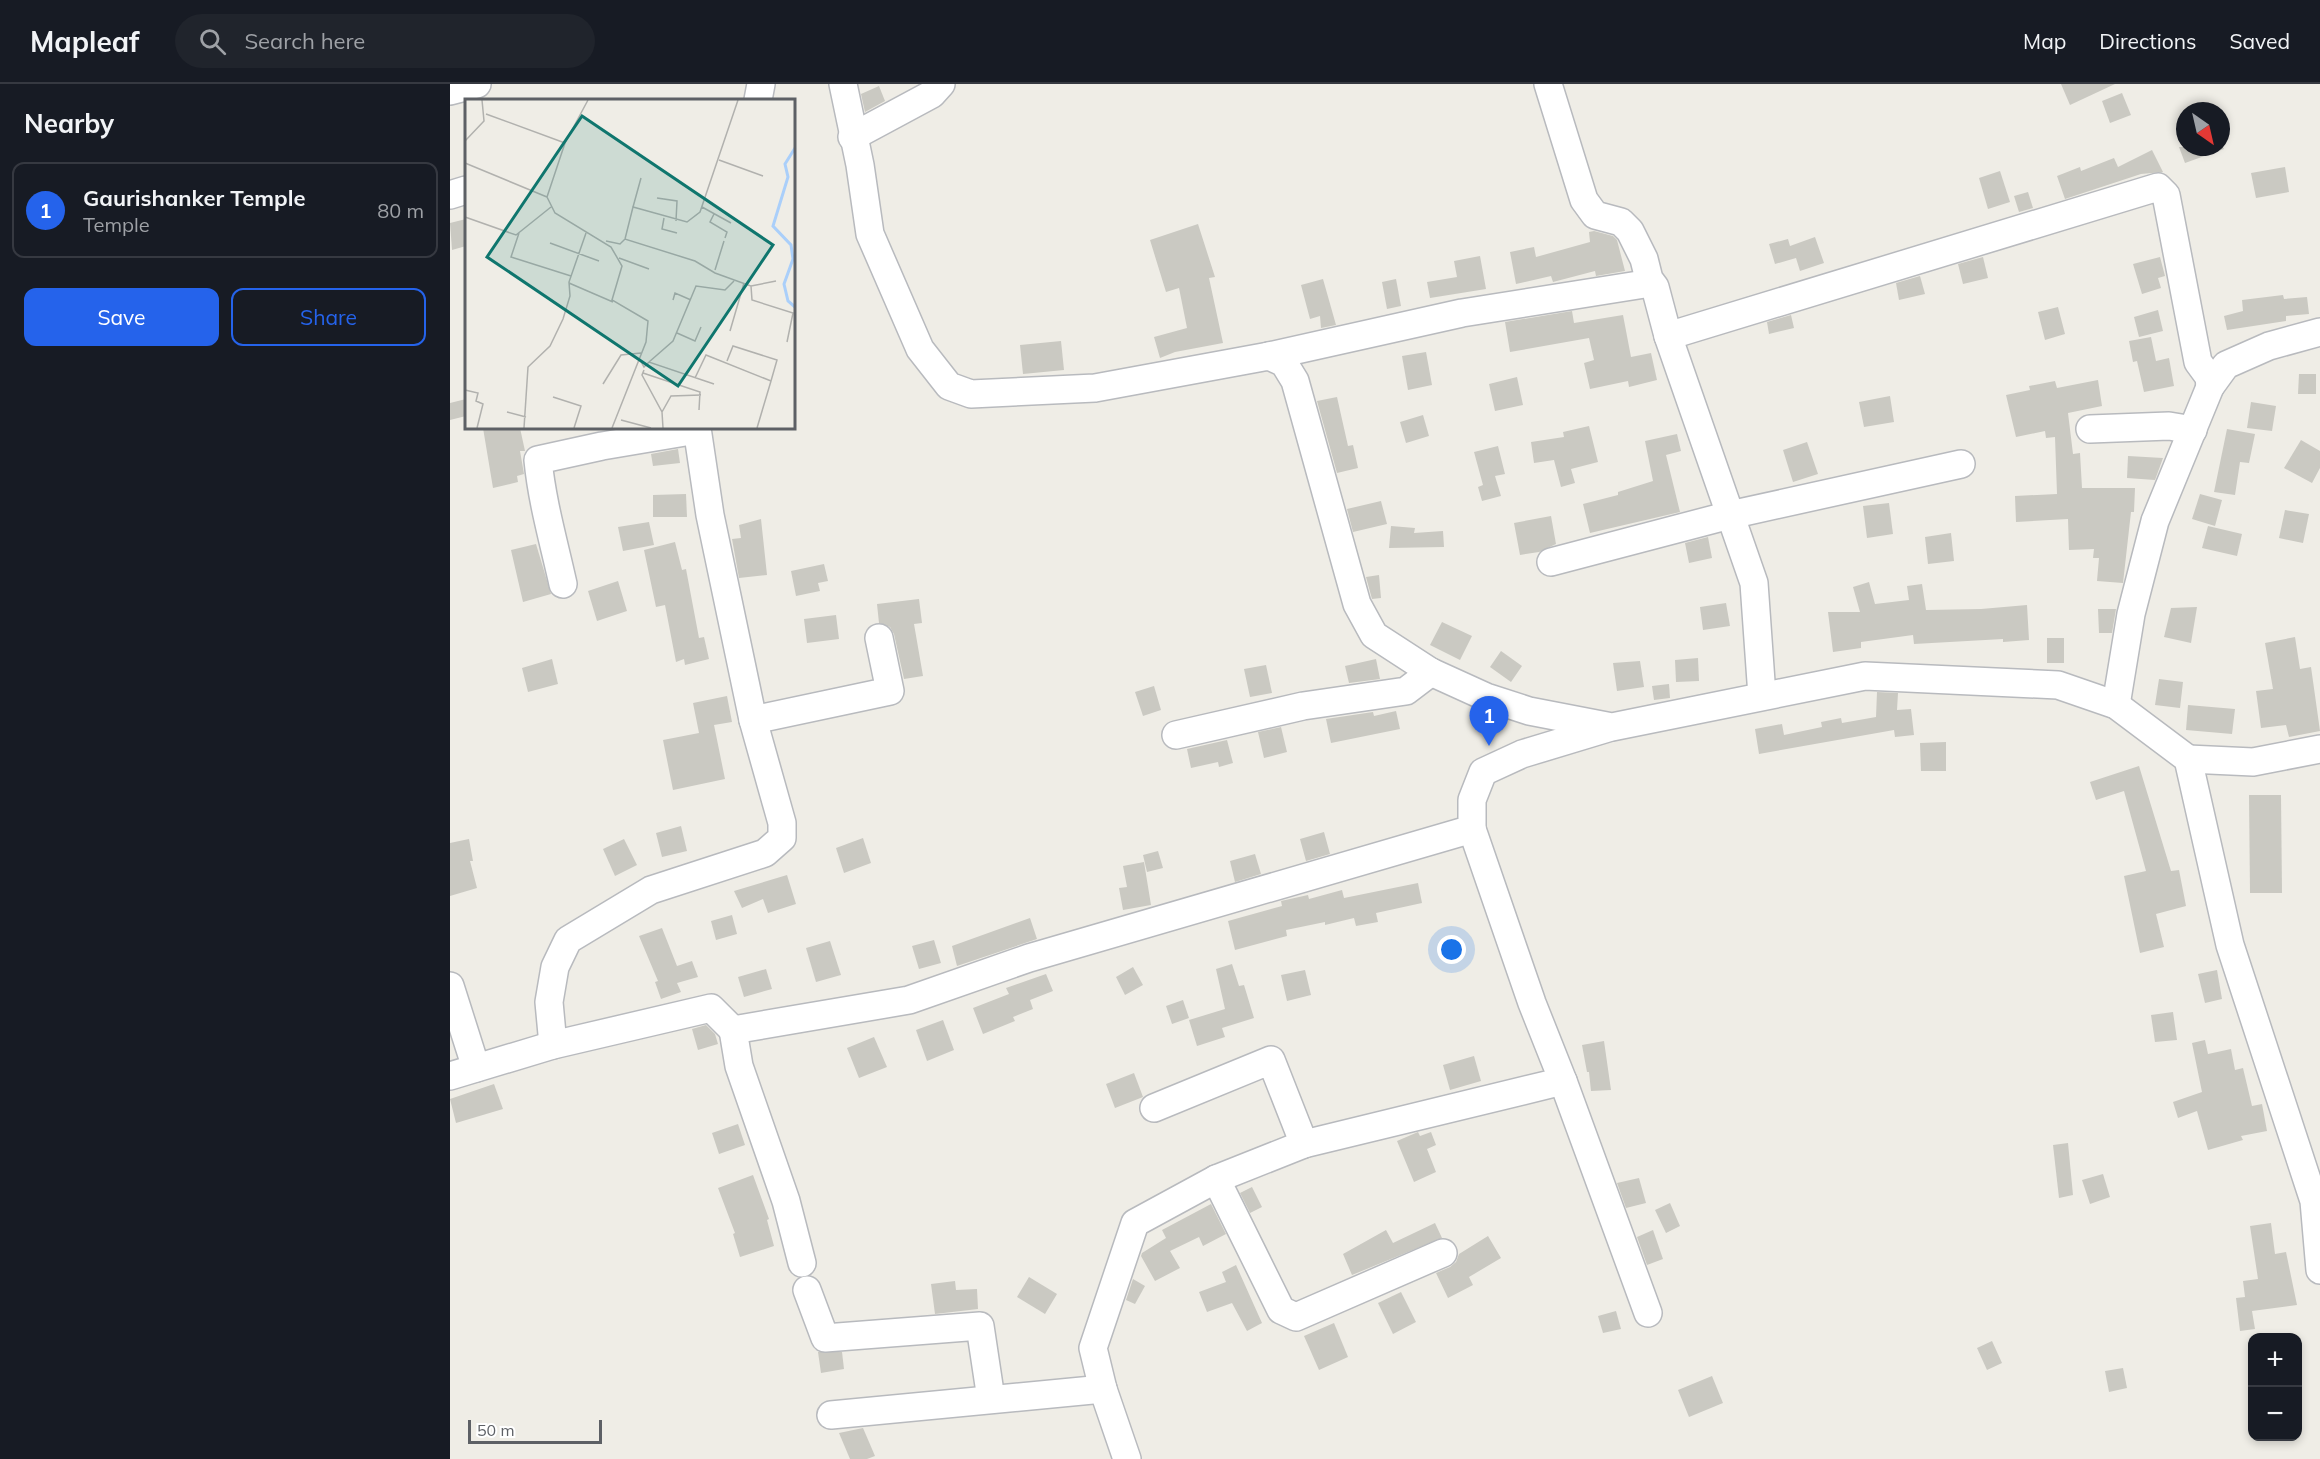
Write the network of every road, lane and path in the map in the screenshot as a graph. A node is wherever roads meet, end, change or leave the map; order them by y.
1 (477, 84) edge
2 (761, 84) edge
3 (941, 84) edge
4 (1548, 84) edge
5 (838, 88) edge
6 (450, 91) edge
7 (758, 99) edge
8 (852, 137) junction
9 (465, 190) edge
10 (450, 195) edge
11 (1651, 283) junction
12 (2320, 332) edge
13 (1668, 336) junction
14 (1269, 356) junction
15 (2210, 387) junction
16 (697, 429) edge
17 (2090, 429) dead end
18 (2193, 430) junction
19 (601, 437) edge
20 (1961, 464) dead end
21 (1730, 515) junction
22 (1551, 562) dead end
23 (563, 584) dead end
24 (879, 638) dead end
25 (1431, 672) junction
26 (1762, 696) junction
27 (2116, 705) junction
28 (753, 720) junction
29 (1612, 727) junction
30 (1176, 735) dead end
31 (2320, 749) edge
32 (2188, 759) junction
33 (1472, 829) junction
34 (450, 986) edge
35 (733, 1030) junction
36 (553, 1045) junction
37 (476, 1068) junction
38 (450, 1076) edge
39 (1563, 1081) junction
40 (1154, 1108) dead end
41 (1304, 1144) junction
42 (1216, 1179) junction
43 (2317, 1200) edge
44 (1443, 1253) dead end
45 (802, 1263) dead end
46 (2320, 1270) edge
47 (807, 1290) dead end
48 (1647, 1313) dead end
49 (1103, 1389) junction
50 (991, 1399) junction
51 (831, 1415) dead end
52 (1127, 1459) edge

1 - 6 street
2 - 7 street
3 - 8 street
4 - 11 street
5 - 8 street
8 - 14 street
9 - 10 street
11 - 13 street
11 - 14 street
12 - 15 street
13 - 15 street
13 - 21 street
14 - 25 street
15 - 18 street
16 - 19 street
16 - 28 street
17 - 18 street
18 - 27 street
19 - 23 street
20 - 21 street
21 - 22 street
21 - 26 street
24 - 28 street
25 - 29 street
25 - 30 street
26 - 27 street
26 - 29 street
27 - 32 street
28 - 36 street
29 - 33 street
31 - 32 street
32 - 43 street
33 - 35 street
33 - 39 street
34 - 37 street
35 - 36 street
35 - 45 street
36 - 37 street
37 - 38 street
39 - 41 street
39 - 48 street
40 - 41 street
41 - 42 street
42 - 44 street
42 - 49 street
43 - 46 street
47 - 50 street
49 - 50 street
49 - 52 street
50 - 51 street

